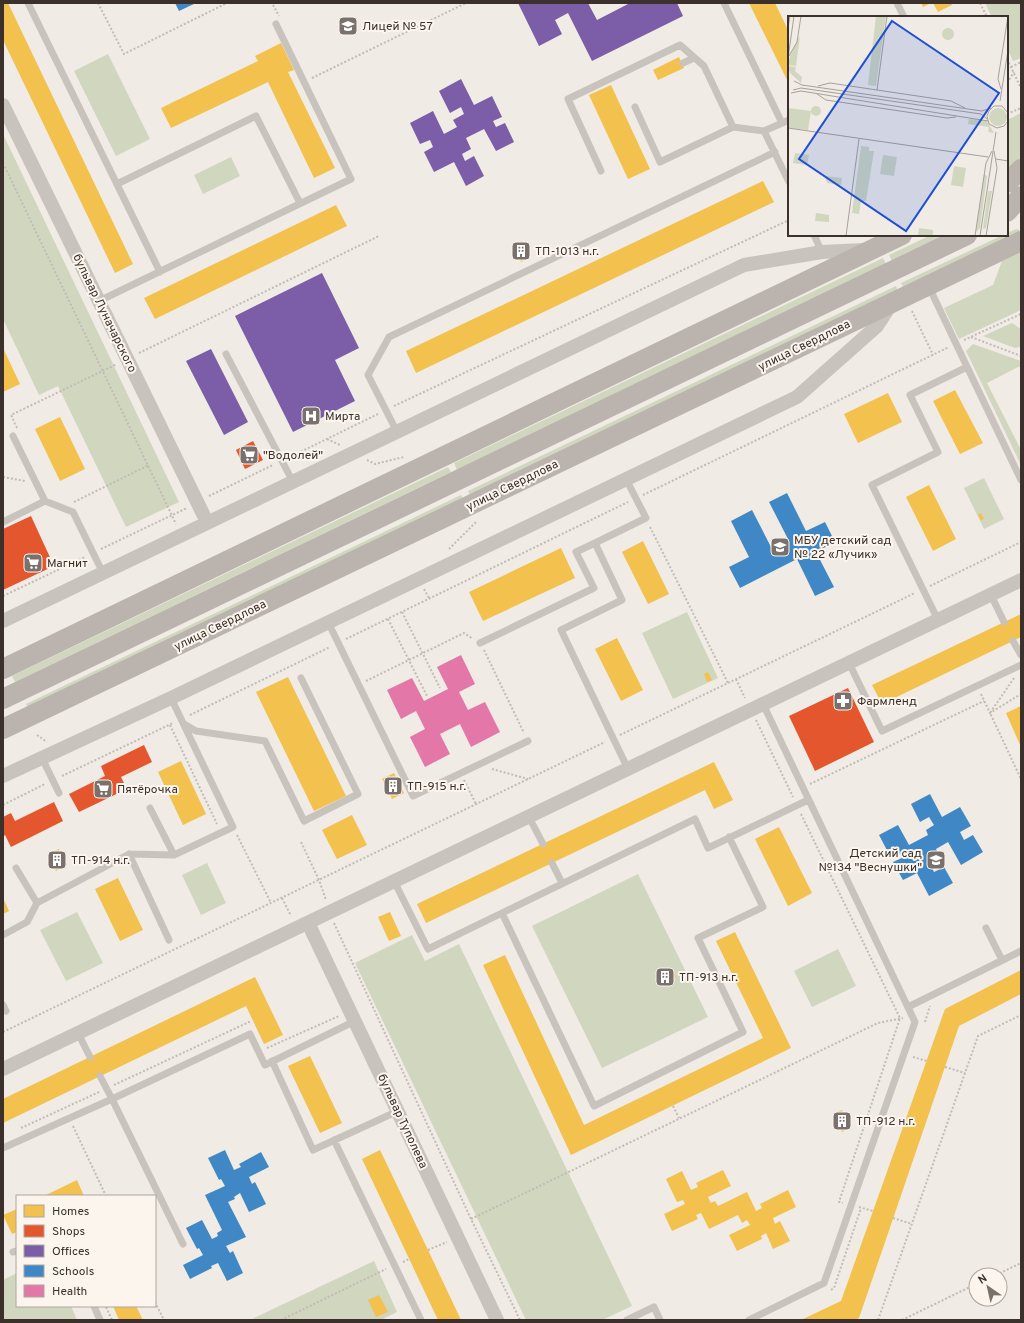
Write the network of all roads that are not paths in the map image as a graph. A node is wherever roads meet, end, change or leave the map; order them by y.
1 (28, 3) edge
2 (724, 3) edge
3 (897, 3) edge
4 (904, 16) edge
5 (279, 23) road end
6 (694, 58) junction
7 (683, 63) dead end
8 (3, 105) edge
9 (635, 107) dead end
10 (788, 120) edge
11 (782, 123) junction
12 (733, 127) junction
13 (764, 131) junction
14 (774, 152) junction
15 (1021, 169) edge
16 (601, 171) dead end
17 (788, 180) edge
18 (1008, 182) edge
19 (117, 184) junction
20 (1021, 196) edge
21 (300, 204) junction
22 (1008, 211) edge
23 (1021, 213) edge
24 (1008, 217) edge
25 (814, 236) edge
26 (900, 236) edge
27 (965, 236) edge
28 (1021, 241) edge
29 (870, 250) junction
30 (822, 252) junction
31 (160, 272) junction
32 (928, 286) junction
33 (99, 301) junction
34 (900, 304) junction
35 (226, 354) dead end
36 (967, 367) junction
37 (397, 432) junction
38 (13, 436) dead end
39 (626, 479) junction
40 (1021, 480) edge
41 (292, 482) junction
42 (45, 502) junction
43 (3, 522) edge
44 (207, 522) junction
45 (595, 543) junction
46 (103, 573) junction
47 (1021, 580) edge
48 (991, 595) junction
49 (938, 620) junction
50 (3, 621) edge
51 (328, 622) junction
52 (1004, 622) dead end
53 (1013, 641) dead end
54 (480, 643) road end
55 (1021, 656) edge
56 (849, 663) junction
57 (1021, 665) edge
58 (3, 669) edge
59 (301, 678) dead end
60 (171, 698) junction
61 (3, 699) edge
62 (757, 707) junction
63 (182, 721) junction
64 (3, 729) edge
65 (528, 741) road end
66 (42, 758) junction
67 (628, 769) junction
68 (3, 776) edge
69 (60, 793) dead end
70 (808, 800) junction
71 (150, 808) dead end
72 (529, 817) junction
73 (729, 837) junction
74 (543, 844) dead end
75 (129, 854) junction
76 (174, 855) junction
77 (552, 863) dead end
78 (16, 868) dead end
79 (394, 882) junction
80 (562, 883) junction
81 (37, 903) junction
82 (502, 913) junction
83 (308, 923) junction
84 (986, 928) dead end
85 (3, 935) edge
86 (169, 940) dead end
87 (1021, 951) edge
88 (1002, 960) junction
89 (908, 1007) junction
90 (355, 1022) junction
91 (78, 1033) junction
92 (90, 1057) dead end
93 (272, 1061) junction
94 (3, 1070) edge
95 (100, 1076) dead end
96 (112, 1099) junction
97 (398, 1111) junction
98 (334, 1140) junction
99 (3, 1148) edge
100 (183, 1244) dead end
101 (94, 1307) edge
102 (100, 1320) edge
103 (420, 1320) edge
104 (497, 1320) edge
105 (627, 1320) edge
106 (660, 1320) edge
107 (749, 1320) edge

1 - 19 lane
2 - 11 lane
3 - 4 lane
5 - 21 lane
6 - 7 lane
6 - 12 lane
6 - 16 lane
8 - 33 street, бульвар Луначарского
9 - 12 lane
10 - 11 lane
11 - 13 lane
12 - 13 lane
13 - 14 lane
14 - 17 lane
14 - 37 lane
15 - 18 main road
19 - 21 lane
19 - 31 lane
20 - 22 main road
21 - 31 lane
23 - 24 main road
25 - 30 lane
26 - 29 main road
27 - 61 main road
28 - 32 main road, улица Свердлова
29 - 30 street
29 - 58 main road
30 - 37 street
31 - 33 lane
32 - 34 main road, улица Свердлова
32 - 36 lane
33 - 44 street, бульвар Луначарского
34 - 39 street
34 - 64 main road, улица Свердлова
35 - 41 lane
36 - 40 lane
36 - 49 lane
37 - 41 street
38 - 42 lane
39 - 45 lane
39 - 51 street
41 - 44 street
42 - 43 lane
42 - 46 lane
44 - 46 street
45 - 54 lane
45 - 67 lane
46 - 50 street
47 - 48 street
48 - 49 street
48 - 52 lane
49 - 56 street
51 - 60 street
51 - 65 lane
53 - 55 lane
56 - 57 lane
56 - 62 street
59 - 63 lane
60 - 63 lane
60 - 66 street
62 - 67 street
62 - 70 lane
63 - 76 lane
66 - 68 street
66 - 69 lane
67 - 72 street
70 - 73 lane
70 - 89 lane
71 - 76 lane
72 - 74 lane
72 - 79 street
73 - 80 lane
73 - 82 lane
75 - 76 lane
75 - 81 lane
75 - 86 lane
77 - 80 lane
78 - 81 lane
79 - 82 lane
79 - 83 street
80 - 82 lane
81 - 85 lane
83 - 90 street, бульвар Туполева
83 - 91 street
84 - 88 lane
87 - 88 lane
88 - 89 lane
89 - 107 lane
90 - 93 lane
90 - 97 street, бульвар Туполева
91 - 92 lane
91 - 94 street
93 - 96 lane
93 - 98 lane
95 - 96 lane
96 - 99 lane
96 - 100 lane
97 - 98 lane
97 - 104 street, бульвар Туполева
98 - 103 lane
101 - 102 lane
105 - 106 lane

